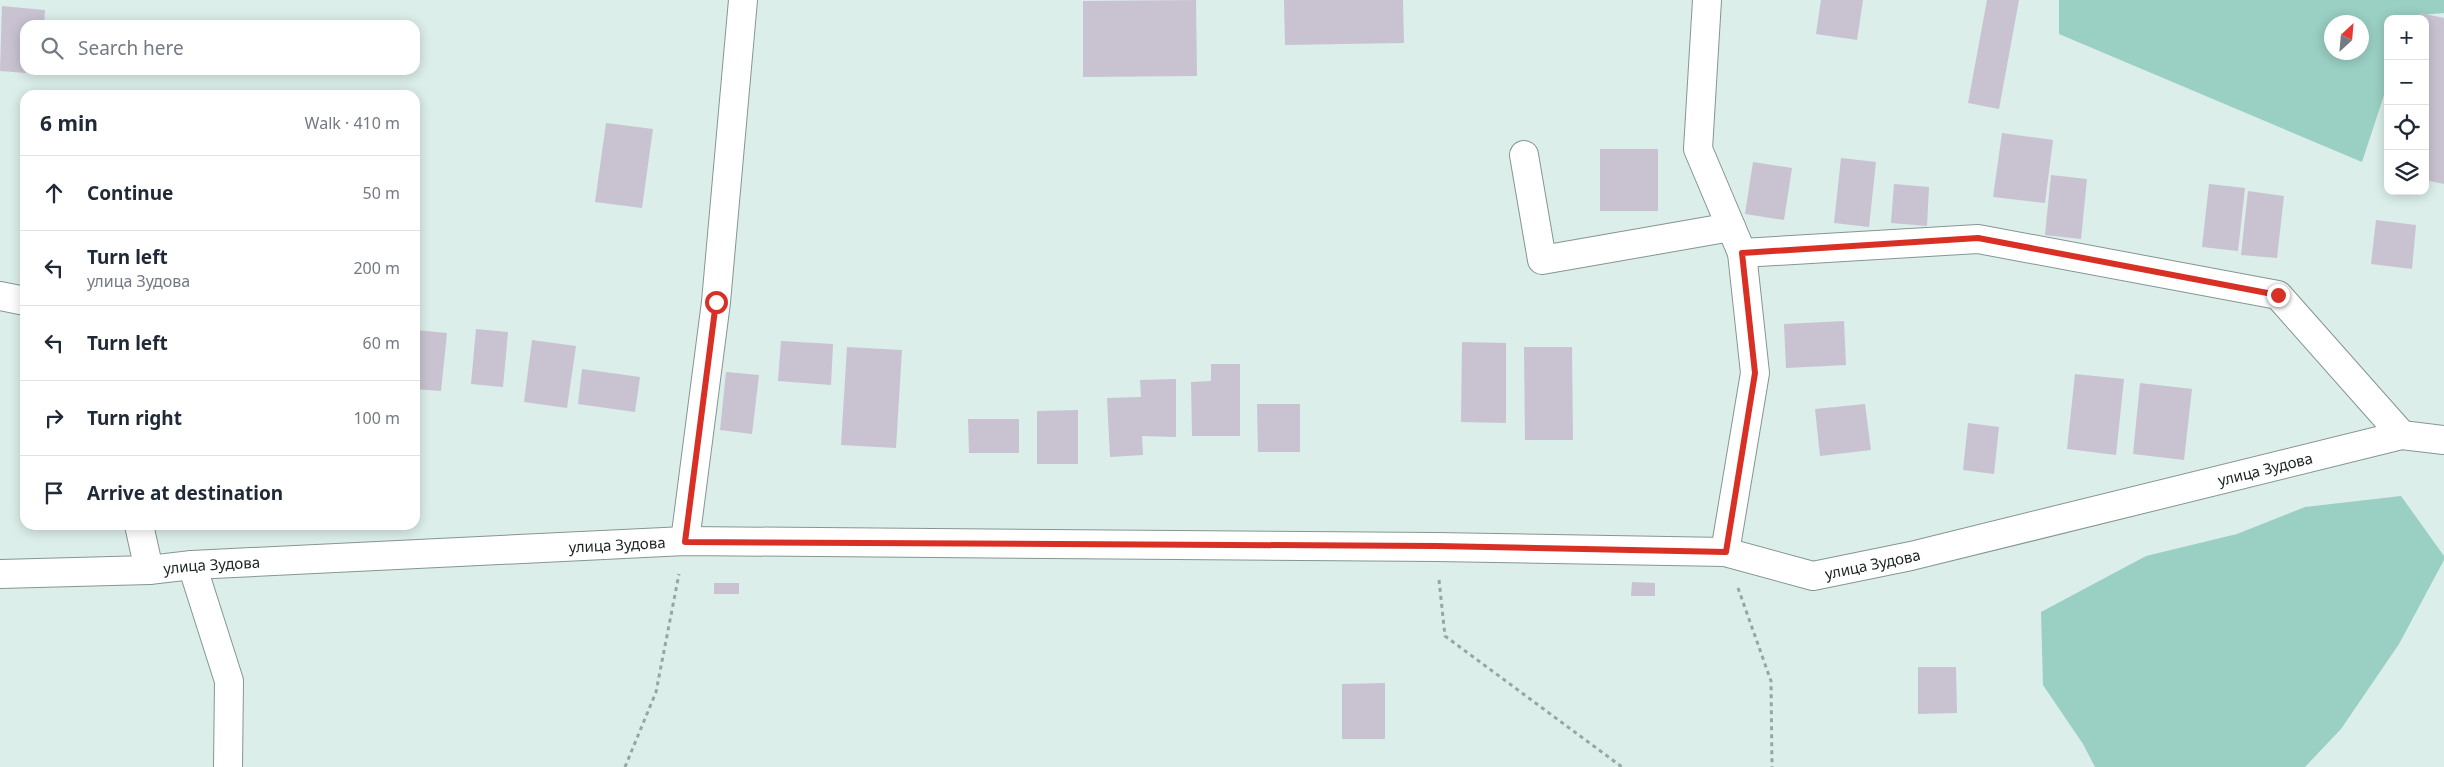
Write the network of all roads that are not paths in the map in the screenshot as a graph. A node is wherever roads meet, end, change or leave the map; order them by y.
1 (743, 0) edge
2 (1708, 0) edge
3 (1524, 155) dead end
4 (1731, 228) junction
5 (1742, 253) junction
6 (0, 296) edge
7 (20, 300) edge
8 (2402, 435) junction
9 (2444, 440) edge
10 (140, 530) edge
11 (685, 542) junction
12 (1726, 552) junction
13 (192, 565) junction
14 (148, 570) junction
15 (0, 574) edge
16 (228, 767) edge

1 - 11 street
2 - 4 street
3 - 4 street
4 - 5 street
5 - 8 street
5 - 12 street
6 - 7 street
8 - 9 street, улица Зудова
8 - 12 street, улица Зудова
10 - 14 street
11 - 12 street, улица Зудова
11 - 13 street, улица Зудова
13 - 14 street, улица Зудова
13 - 16 street
14 - 15 street, улица Зудова

